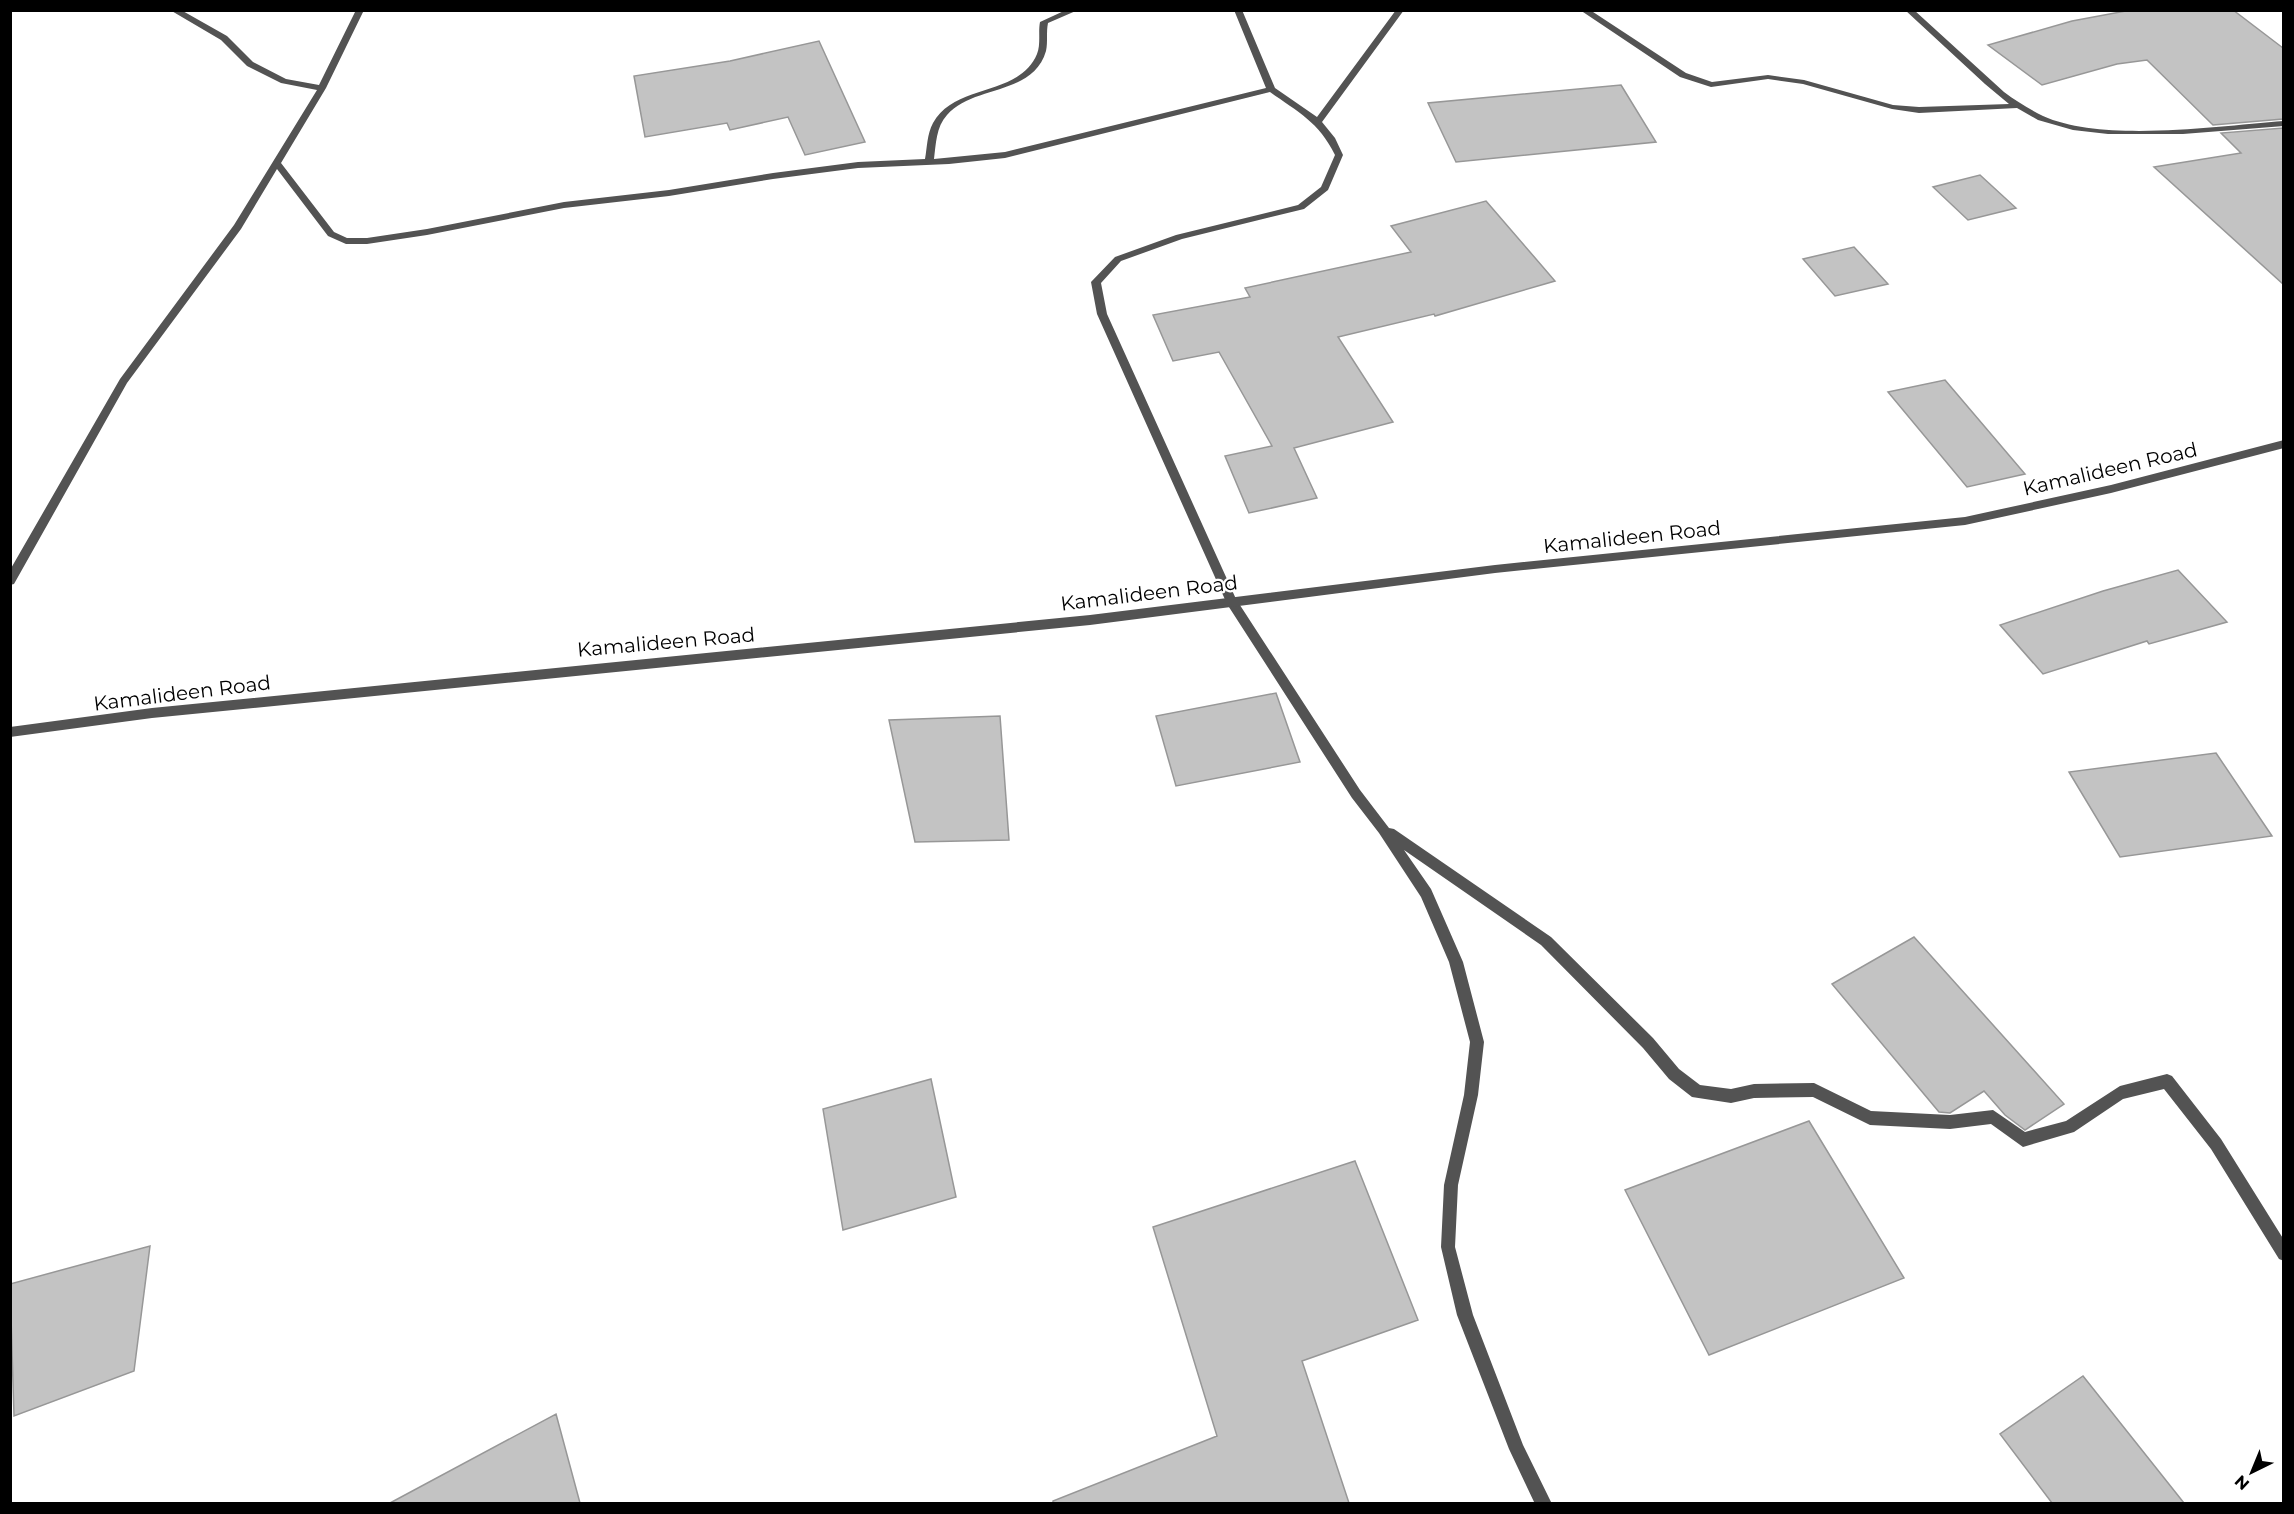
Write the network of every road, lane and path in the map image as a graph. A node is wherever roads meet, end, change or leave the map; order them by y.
1 (174, 10) edge
2 (360, 10) edge
3 (1074, 10) edge
4 (1238, 10) edge
5 (1400, 10) edge
6 (1584, 10) edge
7 (1909, 10) edge
8 (322, 88) junction
9 (1271, 89) junction
10 (2016, 106) junction
11 (1318, 122) junction
12 (2283, 123) edge
13 (929, 162) junction
14 (277, 163) junction
15 (2283, 444) edge
16 (10, 582) edge
17 (1231, 601) junction
18 (10, 732) edge
19 (1383, 829) junction
20 (2283, 1254) edge
21 (1544, 1503) edge

1 - 8 street
2 - 8 street
3 - 13 street
4 - 9 street
5 - 11 street
6 - 10 street
7 - 10 street
8 - 14 street
9 - 11 street
9 - 13 street
10 - 12 street
11 - 17 street
13 - 14 street
14 - 16 street
15 - 17 street, Kamalideen Road
17 - 18 street, Kamalideen Road
17 - 19 street
19 - 20 street
19 - 21 street

